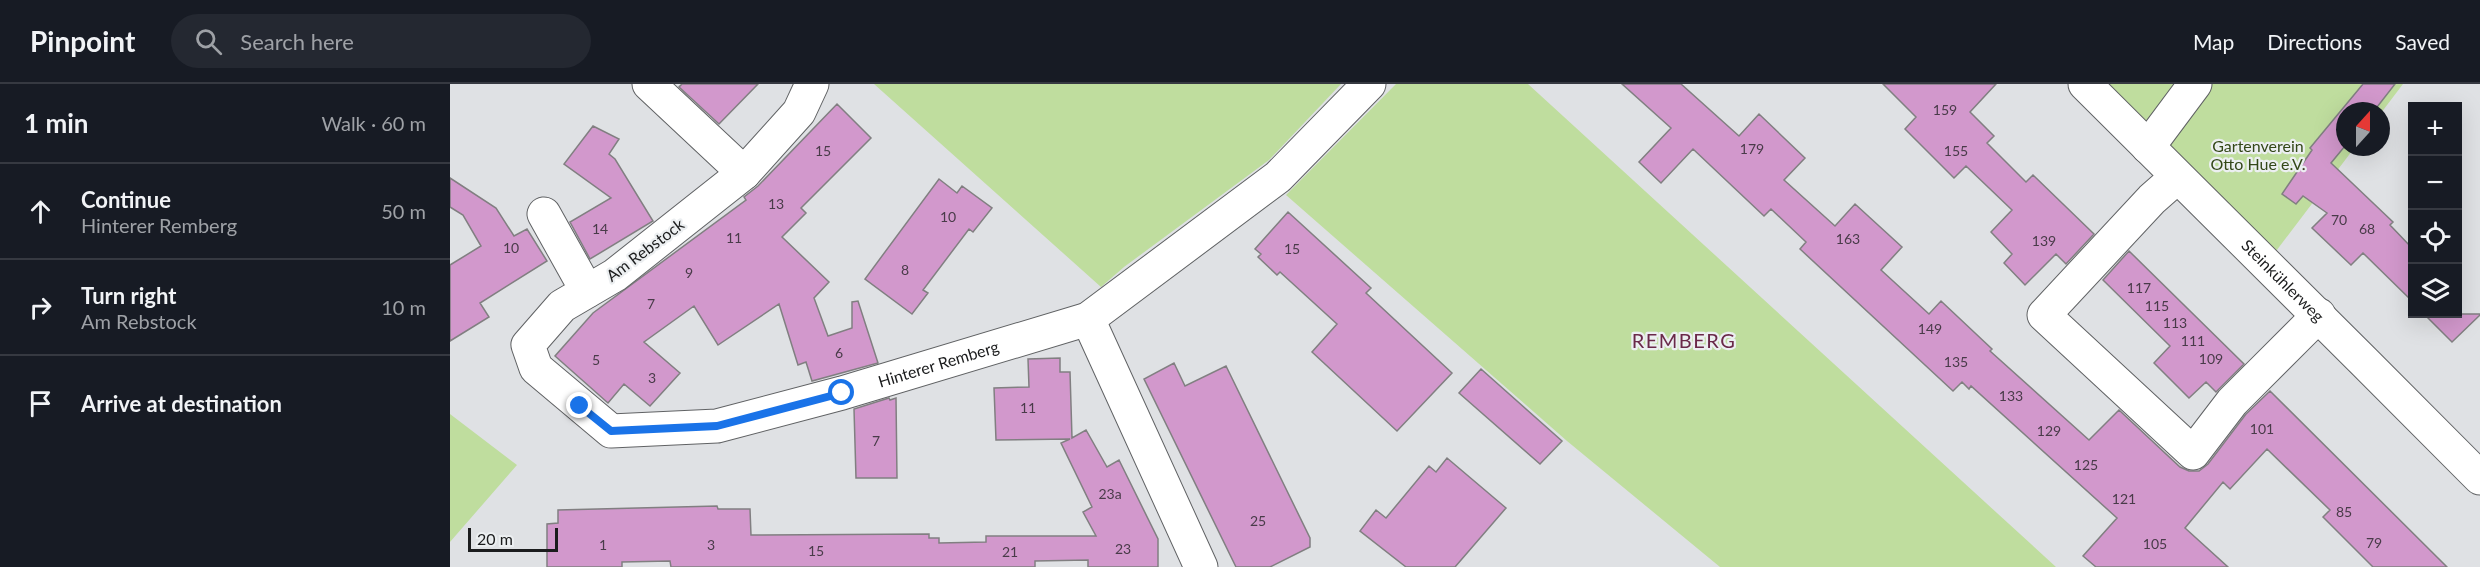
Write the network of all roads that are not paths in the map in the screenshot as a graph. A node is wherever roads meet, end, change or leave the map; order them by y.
1 (649, 84) edge
2 (812, 84) edge
3 (1369, 84) edge
4 (2085, 84) edge
5 (2195, 84) edge
6 (2148, 147) junction
7 (744, 173) junction
8 (2177, 177) junction
9 (544, 214) dead end
10 (588, 291) junction
11 (2319, 315) junction
12 (1088, 319) junction
13 (611, 431) joint
14 (2480, 478) edge
15 (1201, 567) edge

1 - 7 street
2 - 7 street, Am Rebstock
3 - 12 street, Hinterer Remberg
4 - 6 street, Steinkühlerweg
5 - 6 street
6 - 8 street, Steinkühlerweg
7 - 10 street, Am Rebstock
8 - 11 street, Steinkühlerweg
8 - 11 street
9 - 10 street
10 - 13 street, Am Rebstock
11 - 14 street, Steinkühlerweg
12 - 13 street, Hinterer Remberg
12 - 15 street

